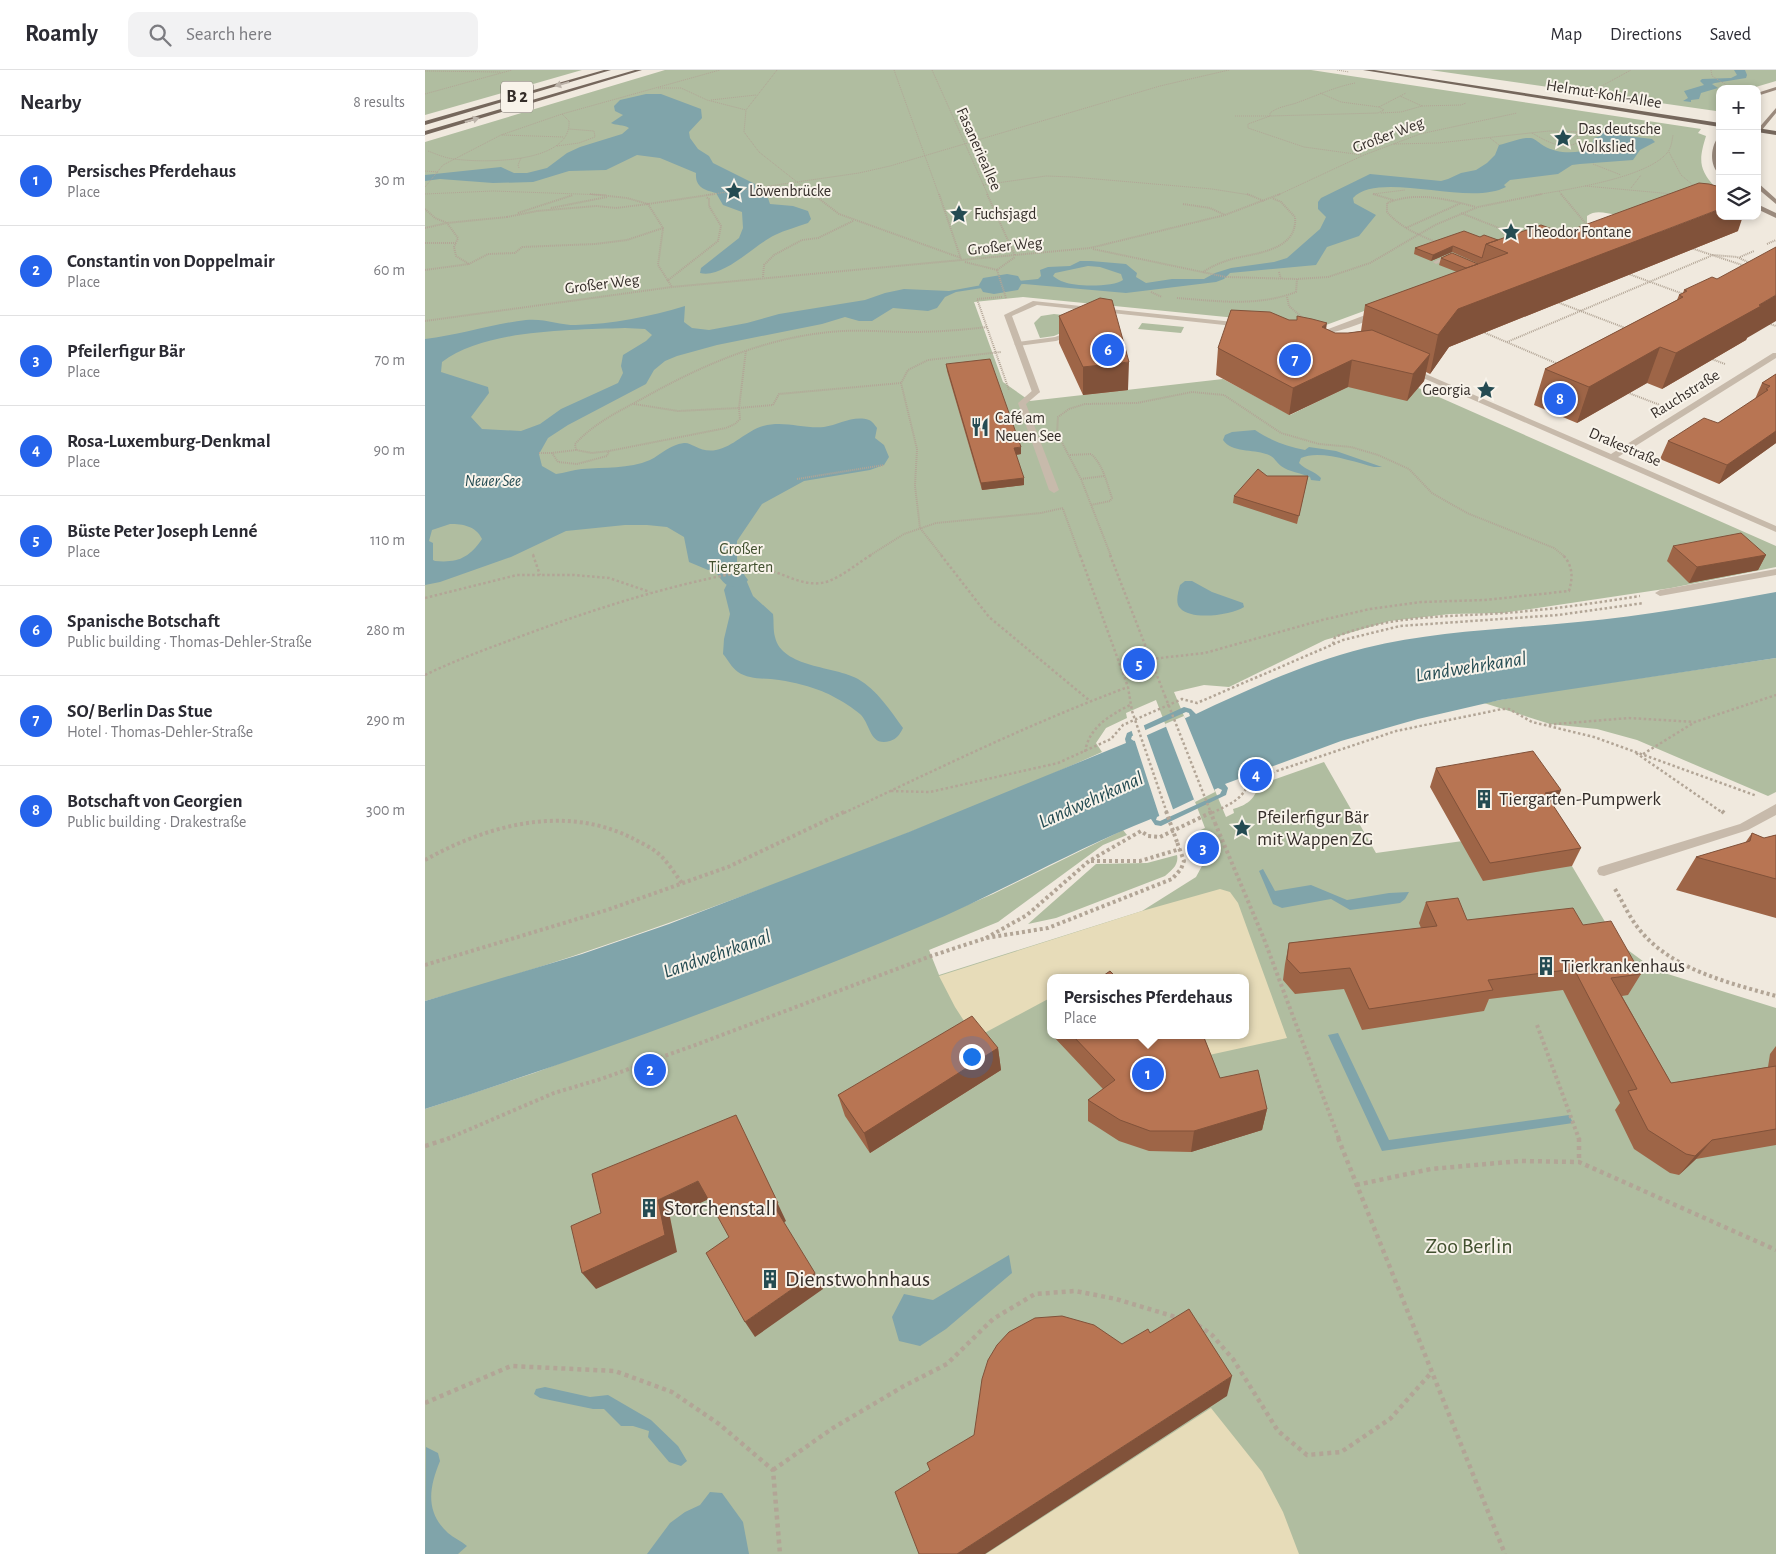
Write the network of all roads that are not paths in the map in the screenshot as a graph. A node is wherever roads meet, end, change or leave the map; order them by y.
1 (609, 70) edge
2 (640, 70) edge
3 (1365, 70) edge
4 (1403, 70) edge
5 (1776, 88) edge
6 (1761, 94) edge
7 (1663, 109) dead end
8 (1776, 110) edge
9 (1761, 122) edge
10 (425, 123) edge
11 (1765, 123) junction
12 (1716, 124) edge
13 (1776, 125) edge
14 (1760, 130) edge
15 (1761, 132) edge
16 (425, 133) edge
17 (1776, 133) edge
18 (1716, 150) edge
19 (1716, 165) edge
20 (1761, 188) edge
21 (1776, 202) edge
22 (1761, 208) edge
23 (1776, 216) edge
24 (1436, 262) edge
25 (1465, 262) edge
26 (1101, 310) junction
27 (1388, 310) edge
28 (1097, 318) edge
29 (1249, 326) edge
30 (1079, 329) edge
31 (1308, 332) edge
32 (1324, 334) junction
33 (1336, 339) edge
34 (1018, 344) junction
35 (1776, 355) edge
36 (1401, 367) edge
37 (1611, 458) junction
38 (1054, 490) dead end
39 (1776, 529) edge
40 (1776, 572) edge
41 (1662, 592) road end
42 (1776, 809) edge
43 (1604, 871) road end

1 -> 10 main road, B 2
16 -> 2 main road, B 2
3 - 12 main road, Helmut-Kohl-Allee
4 - 7 main road, Helmut-Kohl-Allee
5 - 6 main road
8 - 11 main road
9 - 11 main road
11 - 13 main road
11 - 14 main road
15 - 17 main road
18 - 19 main road
20 - 21 main road
22 - 23 main road
24 - 25 street
26 - 28 street
26 - 29 street
26 - 34 street
27 - 32 street
30 - 34 street
31 - 32 street
32 - 33 street
34 - 38 street
35 - 37 street, Rauchstraße
36 - 37 street, Drakestraße
37 - 39 street, Drakestraße
40 - 41 street
42 - 43 street

